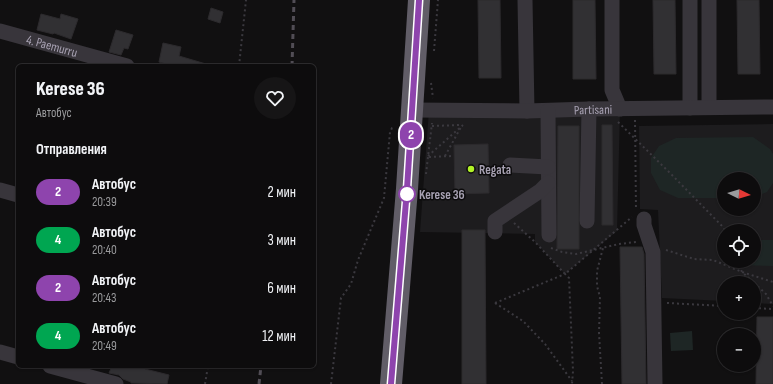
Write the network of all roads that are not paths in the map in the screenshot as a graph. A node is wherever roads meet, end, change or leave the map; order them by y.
1 (419, 0) edge
2 (525, 0) edge
3 (612, 0) edge
4 (690, 0) edge
5 (709, 0) edge
6 (0, 31) edge
7 (120, 64) edge
8 (773, 107) edge
9 (690, 108) junction
10 (709, 108) junction
11 (589, 109) junction
12 (528, 111) junction
13 (548, 111) junction
14 (624, 113) junction
15 (419, 122) junction
16 (510, 165) dead end
17 (548, 167) junction
18 (548, 183) junction
19 (0, 190) edge
20 (16, 194) edge
21 (644, 219) dead end
22 (587, 221) dead end
23 (495, 232) dead end
24 (549, 235) dead end
25 (0, 352) edge
26 (16, 356) edge
27 (57, 368) edge
28 (116, 384) edge
29 (391, 384) edge
30 (655, 384) edge

1 - 15 highway
2 - 12 street
3 - 14 street
4 - 9 street
5 - 10 street
6 - 7 street, 4. Paemurru
8 - 10 street, Partisani
9 - 10 street, Partisani
9 - 14 street, Partisani
11 - 13 street, Partisani
11 - 14 street, Partisani
11 - 22 street
12 - 13 street, Partisani
12 - 15 street, Partisani
13 - 17 street
15 - 29 highway
16 - 17 street
17 - 18 street
18 - 23 street
18 - 24 street
19 - 20 street
21 - 30 street
25 - 26 street
27 - 28 street

